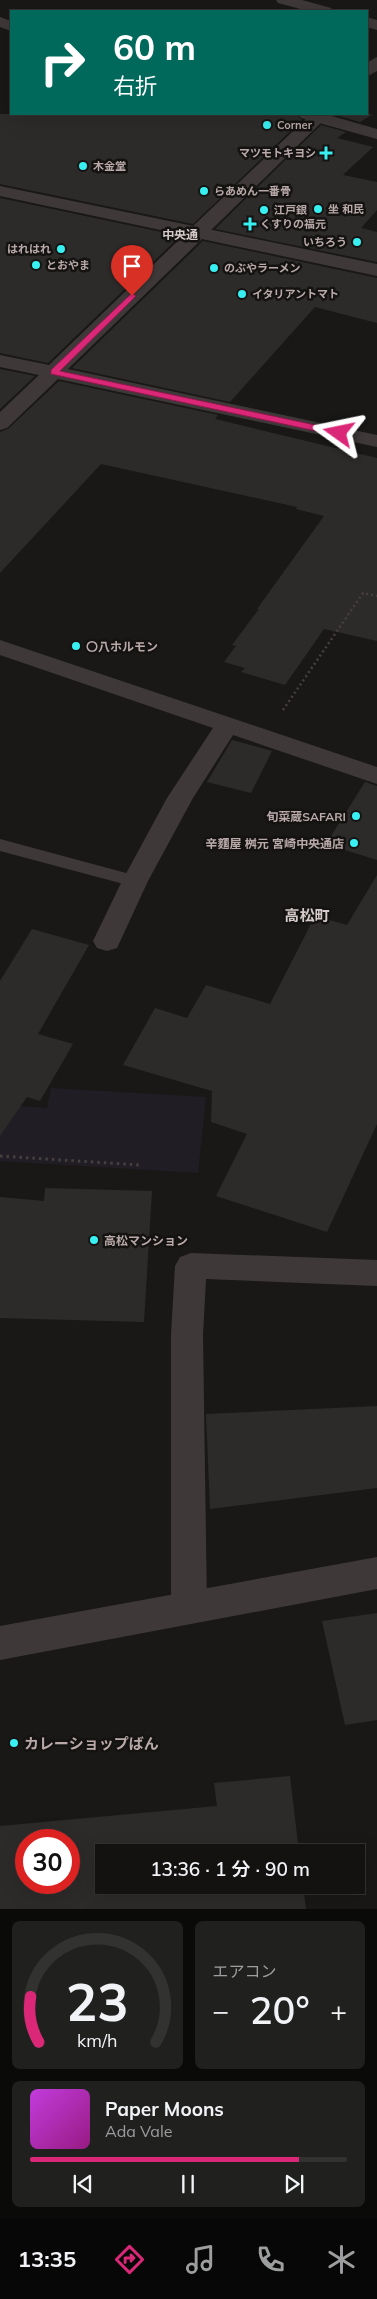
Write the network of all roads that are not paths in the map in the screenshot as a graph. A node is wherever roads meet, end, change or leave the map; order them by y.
1 (284, 0) edge
2 (322, 10) edge
3 (315, 115) edge
4 (377, 134) edge
5 (0, 191) edge
6 (198, 232) junction
7 (377, 270) edge
8 (0, 361) edge
9 (54, 372) junction
10 (0, 424) edge
11 (377, 441) edge
12 (0, 647) edge
13 (227, 725) junction
14 (377, 776) edge
15 (0, 845) edge
16 (135, 881) junction
17 (107, 941) dead end
18 (377, 1273) edge
19 (377, 1573) edge
20 (189, 1608) junction
21 (0, 1643) edge

1 - 2 street
3 - 4 street
3 - 6 street
5 - 6 street
6 - 7 street
6 - 9 street
8 - 9 street
9 - 10 street
9 - 11 street
12 - 13 street
13 - 14 street
13 - 16 street
15 - 16 lane
16 - 17 street
18 - 20 street
19 - 20 street
20 - 21 street

